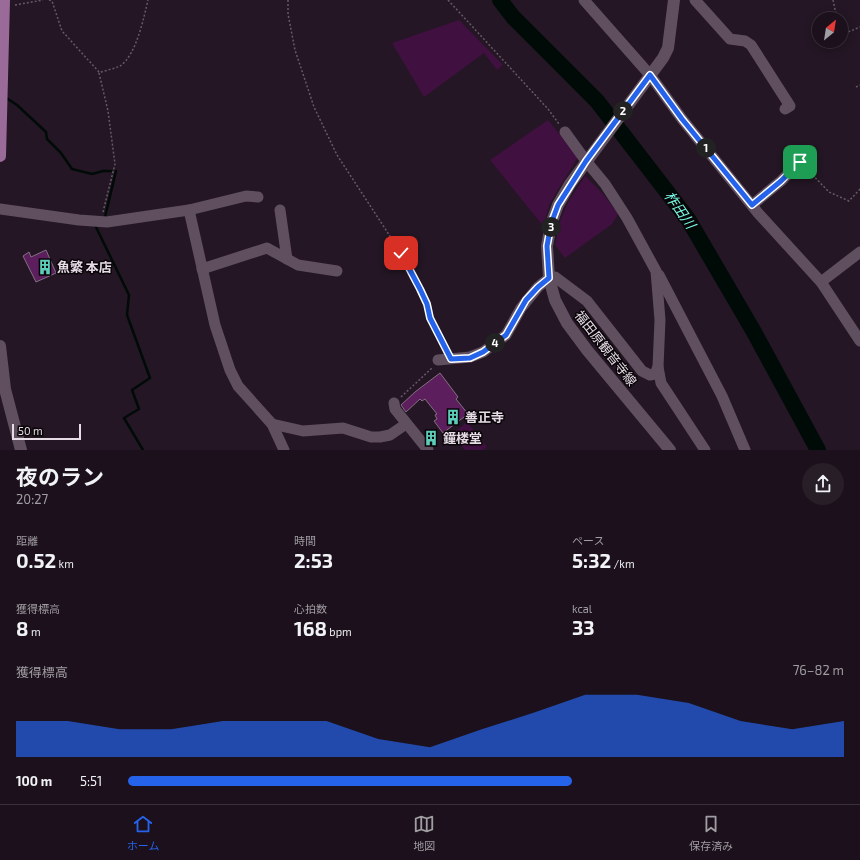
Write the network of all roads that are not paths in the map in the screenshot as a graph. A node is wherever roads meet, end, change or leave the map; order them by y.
1 (584, 0) edge
2 (674, 0) edge
3 (695, 0) edge
4 (4, 4) edge
5 (1, 66) edge
6 (650, 75) junction
7 (785, 109) dead end
8 (565, 132) road end
9 (0, 156) edge
10 (586, 161) junction
11 (800, 162) road end
12 (258, 197) dead end
13 (752, 205) junction
14 (0, 209) edge
15 (189, 210) junction
16 (280, 210) dead end
17 (860, 252) edge
18 (287, 259) junction
19 (202, 269) junction
20 (337, 271) dead end
21 (656, 271) junction
22 (549, 278) junction
23 (821, 282) junction
24 (860, 341) edge
25 (0, 346) edge
26 (438, 360) road end
27 (658, 367) junction
28 (394, 403) road end
29 (272, 424) junction
30 (406, 424) junction
31 (21, 450) edge
32 (284, 450) edge
33 (428, 450) edge
34 (670, 450) edge
35 (705, 450) edge
36 (745, 450) edge

1 - 6 street
2 - 6 main road, 福田原観音寺線
3 - 7 street
4 - 5 main road
5 - 9 main road
6 - 10 main road, 福田原観音寺線
6 - 13 street
8 - 10 street
10 - 21 street
10 - 22 main road, 福田原観音寺線
11 - 13 street
12 - 15 street
13 - 23 street
14 - 15 street
15 - 19 street
16 - 18 street
17 - 23 street
18 - 19 street
18 - 20 street
19 - 29 street
21 - 27 street
21 - 36 street
22 - 26 street
22 - 27 street
22 - 34 main road, 福田原観音寺線
23 - 24 street
25 - 31 main road
27 - 35 street
28 - 30 street
29 - 30 street
29 - 32 street
30 - 33 street

